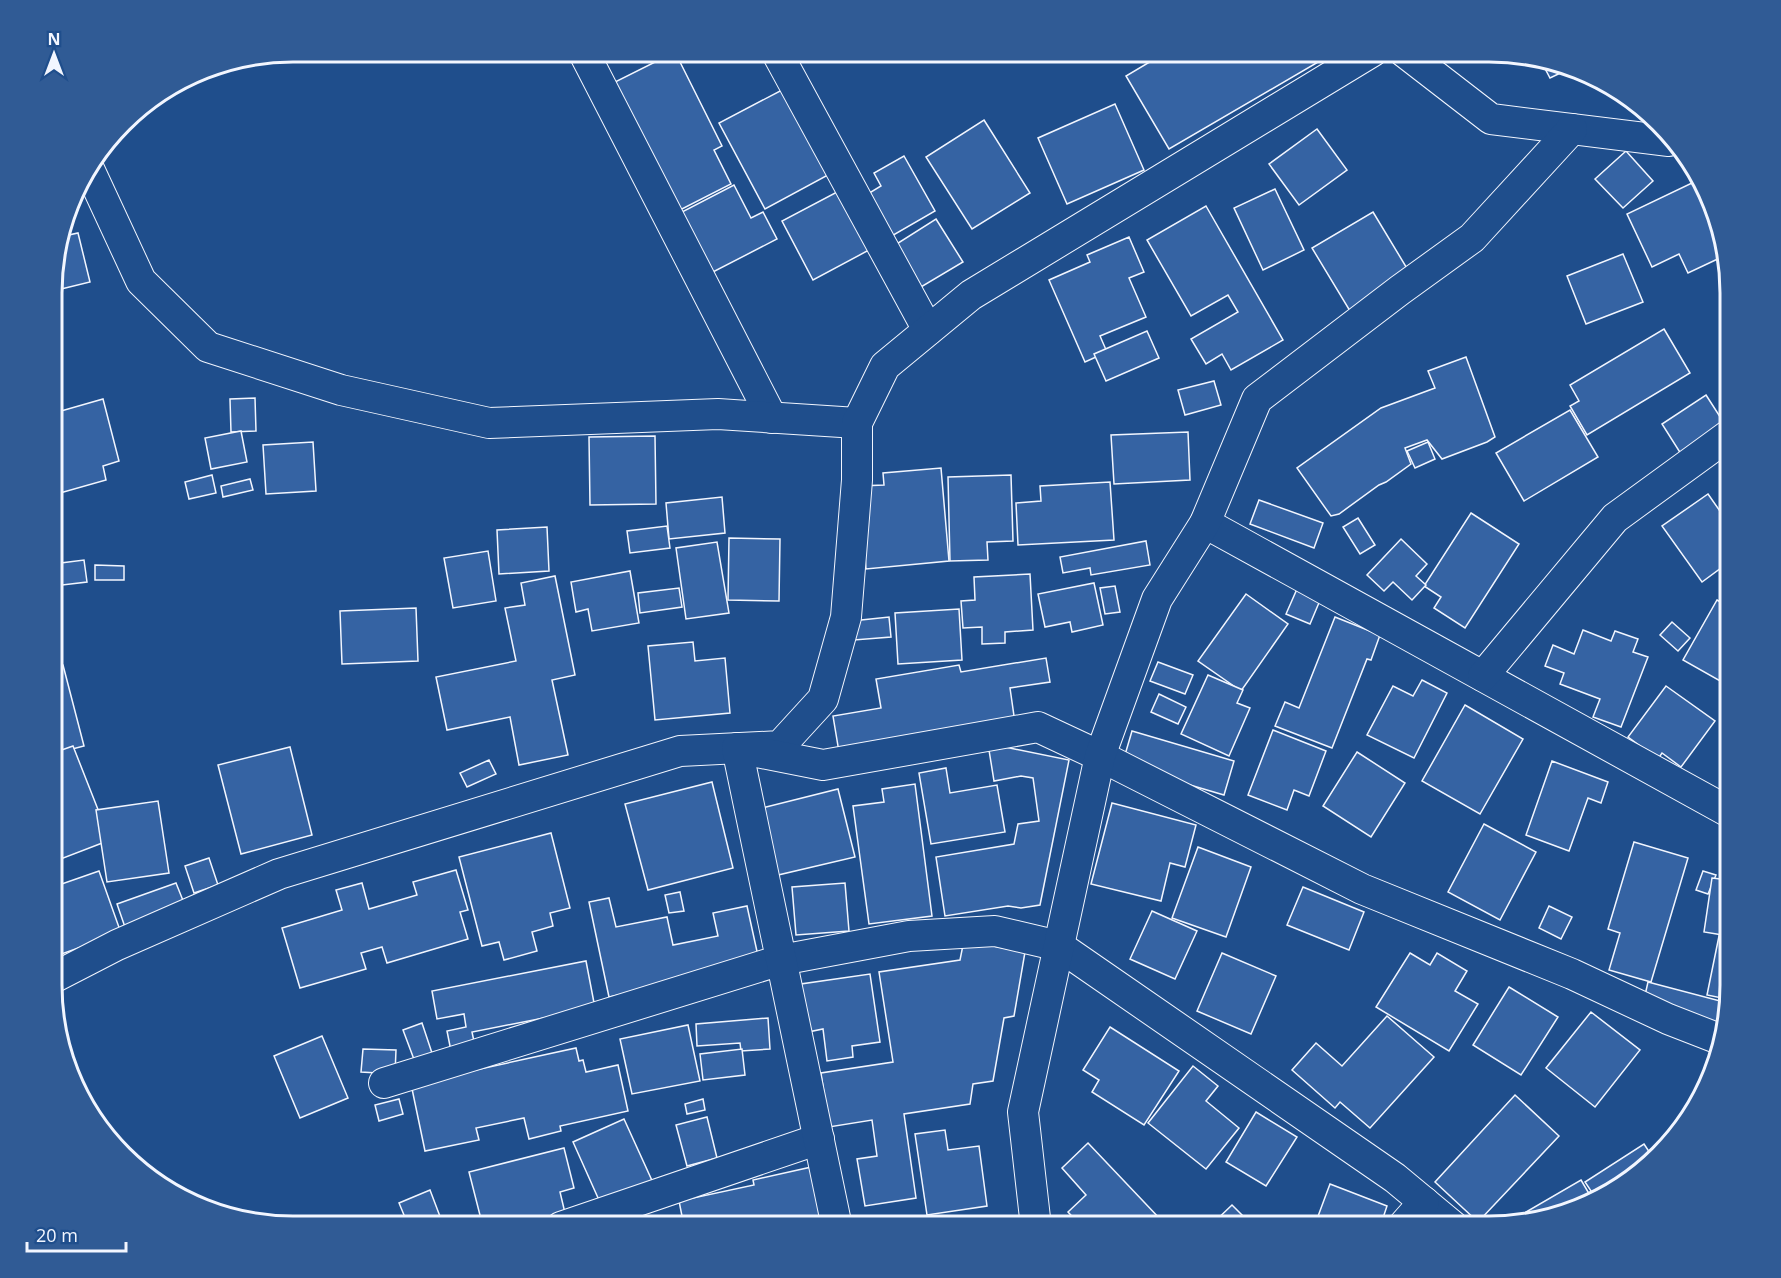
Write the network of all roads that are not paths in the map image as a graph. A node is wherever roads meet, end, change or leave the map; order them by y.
1 (590, 62) edge
2 (782, 62) edge
3 (1355, 62) edge
4 (1417, 62) edge
5 (1572, 129) junction
6 (1662, 140) edge
7 (92, 176) edge
8 (928, 330) junction
9 (772, 418) junction
10 (856, 423) junction
11 (1720, 442) edge
12 (1205, 523) junction
13 (1483, 676) junction
14 (737, 748) junction
15 (1100, 756) junction
16 (1720, 806) edge
17 (1059, 946) junction
18 (782, 960) junction
19 (62, 973) edge
20 (1714, 1037) edge
21 (384, 1083) dead end
22 (819, 1139) junction
23 (1424, 1202) junction
24 (593, 1216) edge
25 (835, 1216) edge
26 (1035, 1216) edge
27 (1412, 1216) edge
28 (1441, 1216) edge

1 - 9 street
2 - 8 street
3 - 8 street
4 - 5 street
5 - 6 street
5 - 12 street
7 - 9 street
8 - 10 street
9 - 10 street
10 - 14 street
11 - 13 street
12 - 13 street
12 - 15 street
13 - 16 street
14 - 15 street
14 - 18 street
14 - 19 street
15 - 17 street
15 - 20 street
17 - 18 street
17 - 23 street
17 - 26 street
18 - 21 street
18 - 22 street
22 - 24 street
22 - 25 street
23 - 27 street
23 - 28 street

